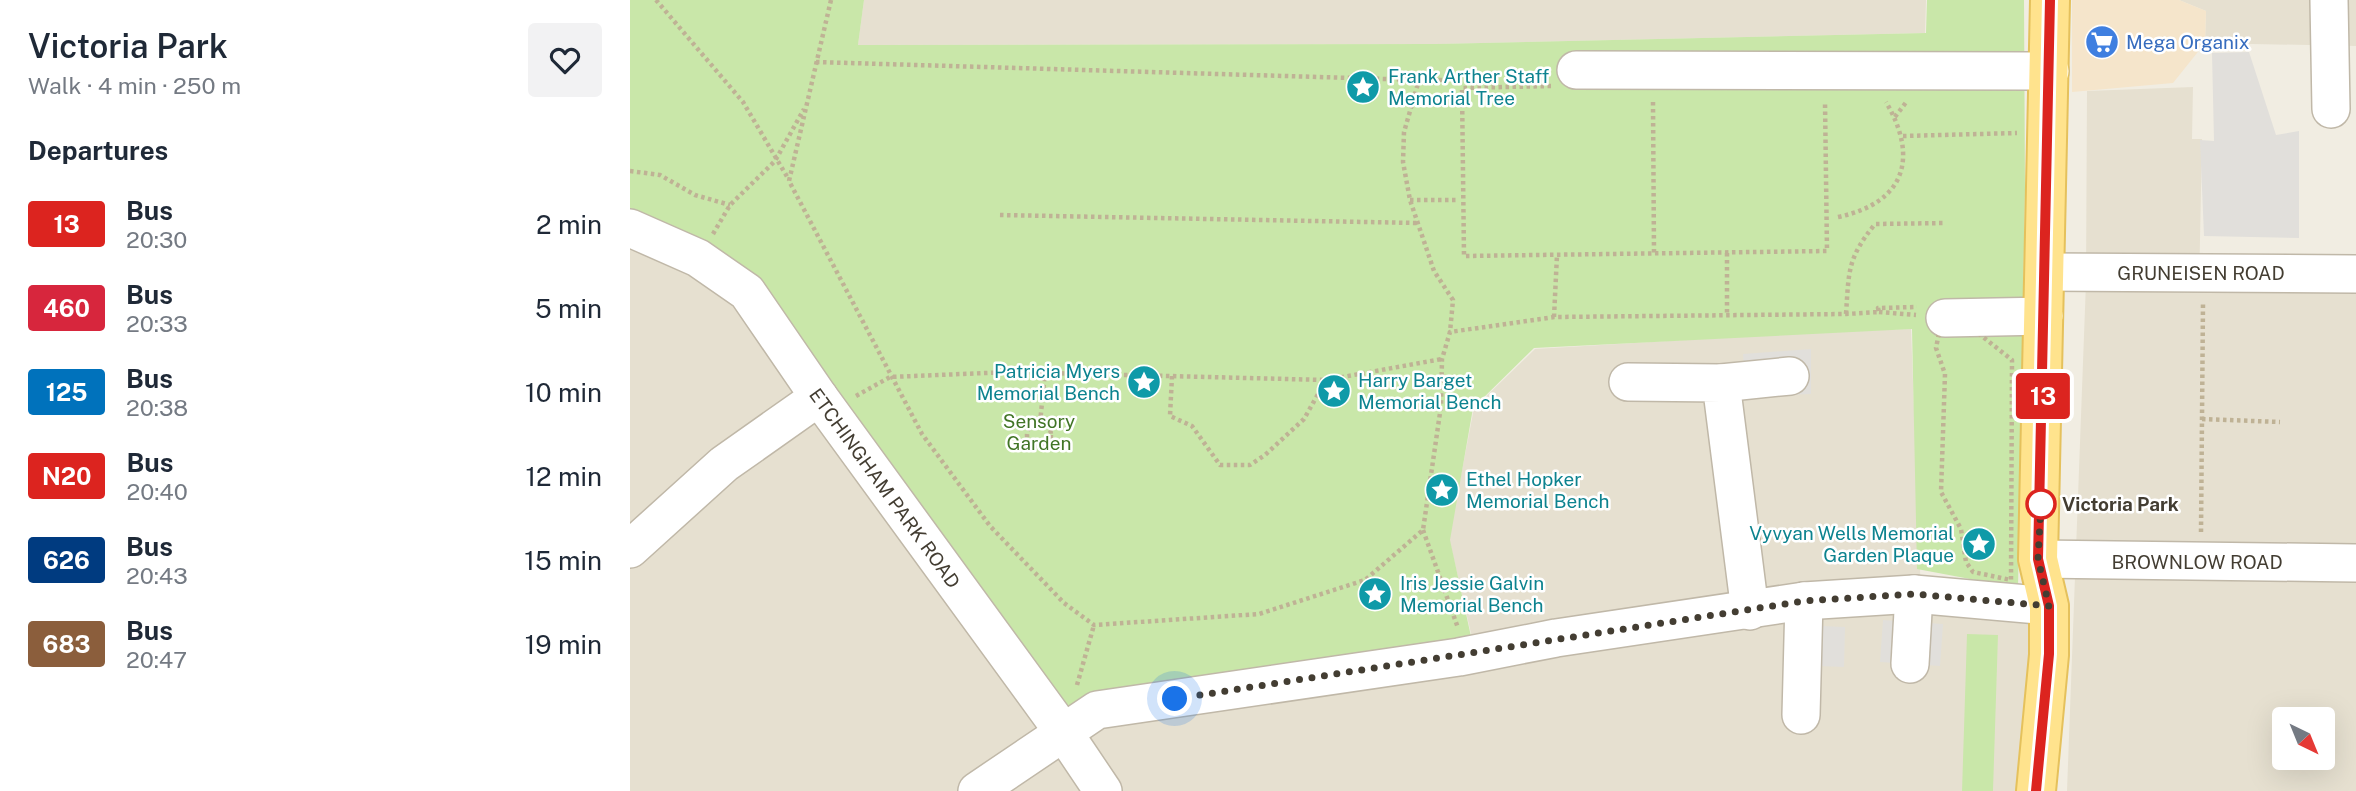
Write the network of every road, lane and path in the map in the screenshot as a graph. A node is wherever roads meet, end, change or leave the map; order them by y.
1 (656, 0) edge
2 (831, 0) edge
3 (2050, 0) edge
4 (2329, 0) edge
5 (816, 62) junction
6 (2050, 71) junction
7 (1567, 78) joint
8 (1419, 80) junction
9 (1442, 80) dead end
10 (1825, 96) dead end
11 (1653, 98) dead end
12 (807, 104) junction
13 (2331, 109) dead end
14 (2019, 143) dead end
15 (775, 161) junction
16 (630, 171) edge
17 (789, 181) junction
18 (1410, 200) junction
19 (1456, 200) dead end
20 (730, 205) junction
21 (1000, 215) dead end
22 (1838, 217) dead end
23 (1418, 223) junction
24 (1945, 223) dead end
25 (630, 228) edge
26 (1654, 253) junction
27 (1727, 253) junction
28 (1557, 255) junction
29 (698, 258) junction
30 (2046, 272) junction
31 (2204, 274) junction
32 (2356, 274) edge
33 (1946, 312) junction
34 (1727, 313) junction
35 (1846, 314) junction
36 (2044, 316) junction
37 (1554, 317) junction
38 (1450, 332) junction
39 (1442, 359) junction
40 (1045, 373) junction
41 (1172, 376) junction
42 (1790, 376) dead end
43 (890, 377) junction
44 (1326, 380) junction
45 (1628, 382) dead end
46 (1721, 383) junction
47 (824, 404) junction
48 (2202, 419) junction
49 (2280, 422) dead end
50 (1040, 423) junction
51 (1423, 530) junction
52 (630, 549) edge
53 (2017, 558) junction
54 (2201, 562) junction
55 (2356, 563) edge
56 (1995, 568) dead end
57 (1987, 575) junction
58 (1914, 594) junction
59 (1804, 601) junction
60 (2049, 606) junction
61 (1750, 611) junction
62 (1094, 625) junction
63 (1466, 656) junction
64 (1910, 664) dead end
65 (1801, 715) dead end
66 (1065, 733) junction
67 (977, 791) edge
68 (1103, 791) edge
69 (2036, 791) edge

1 - 15 path
2 - 5 path
3 - 6 main road
4 - 13 street
5 - 8 path
5 - 12 path
6 - 7 street
6 - 30 main road
7 - 28 path
8 - 9 path
8 - 18 path
10 - 27 path
11 - 26 path
12 - 15 path
12 - 17 path
14 - 22 path
15 - 17 path
15 - 20 path
16 - 20 path
17 - 43 path
18 - 19 path
18 - 23 path
20 - 29 path
21 - 23 path
23 - 38 path
24 - 35 path
25 - 29 street, ETCHINGHAM PARK ROAD
26 - 27 path
26 - 28 path
27 - 34 path
28 - 37 path
29 - 47 street, ETCHINGHAM PARK ROAD
30 - 31 street, GRUNEISEN ROAD
30 - 36 main road
31 - 32 street, GRUNEISEN ROAD
31 - 48 path
33 - 35 path
33 - 36 street
33 - 53 path
33 - 57 path
34 - 35 path
34 - 37 path
36 - 53 main road
37 - 38 path
38 - 39 path
39 - 44 path
39 - 51 path
40 - 41 path
40 - 43 path
40 - 50 path
41 - 44 path
41 - 44 path
42 - 46 street
43 - 47 path
43 - 62 path
45 - 46 street
46 - 61 street
47 - 52 street
47 - 66 street, ETCHINGHAM PARK ROAD
48 - 49 path
48 - 54 path
50 - 50 path
51 - 62 path
51 - 63 path
53 - 54 street, BROWNLOW ROAD
53 - 57 path
53 - 60 main road
54 - 55 street, BROWNLOW ROAD
56 - 57 path
58 - 59 street
58 - 60 street
58 - 64 street
59 - 61 street
59 - 65 street
60 - 69 main road
61 - 63 street
62 - 66 path
63 - 66 street
66 - 67 street
66 - 68 street, ETCHINGHAM PARK ROAD

